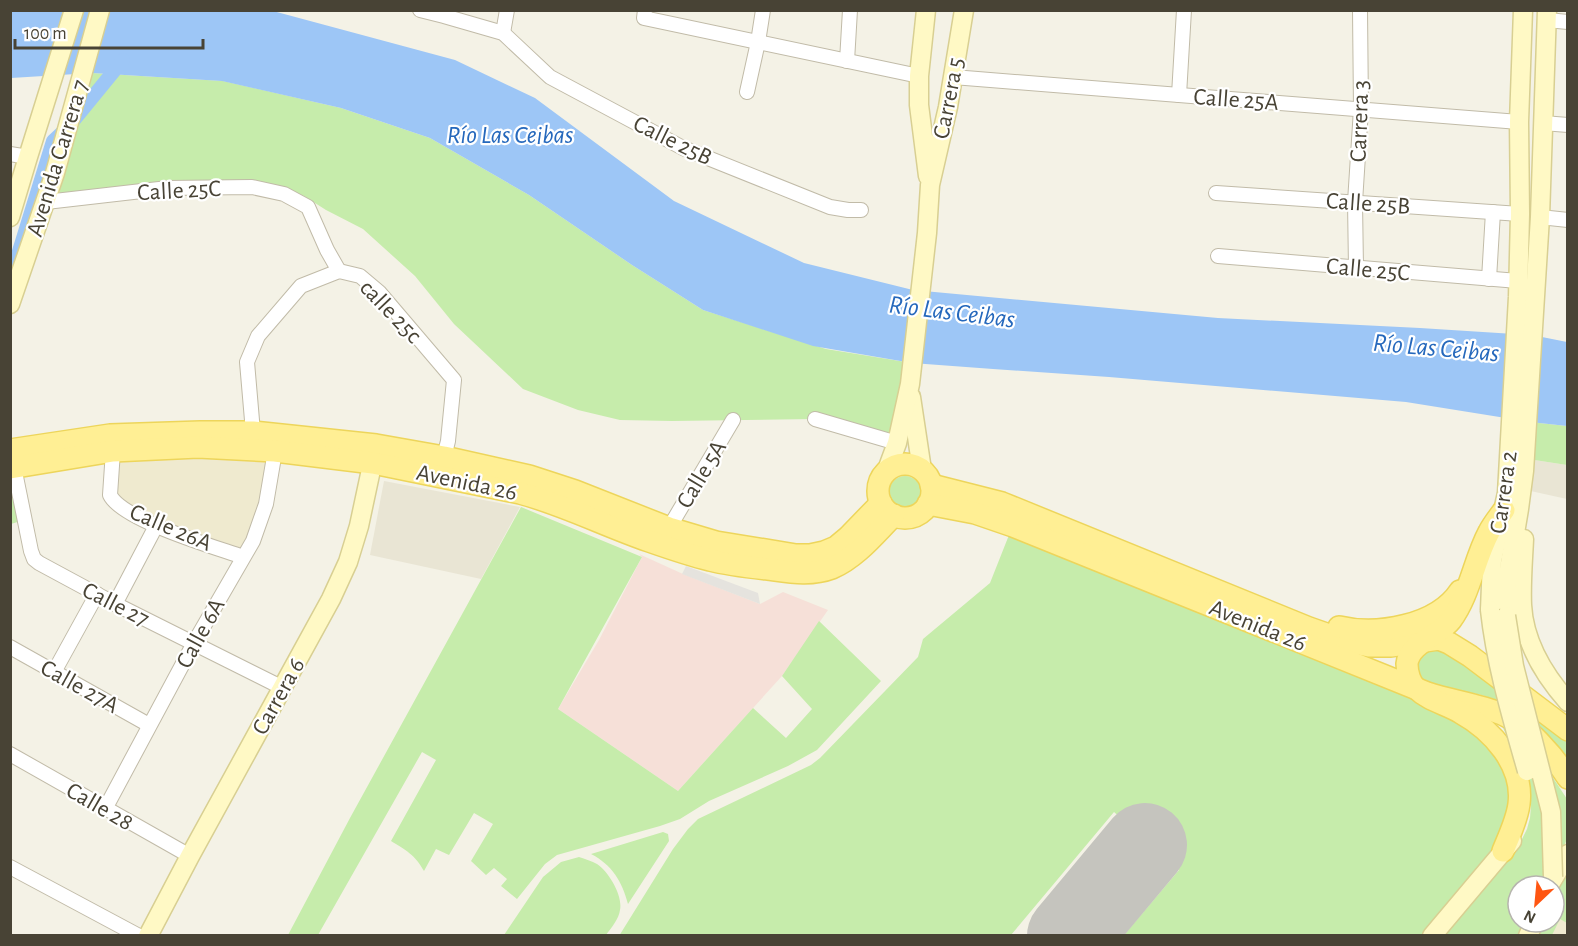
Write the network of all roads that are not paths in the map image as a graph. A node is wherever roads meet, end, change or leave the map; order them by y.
1 (74, 10) edge
2 (100, 10) edge
3 (420, 10) edge
4 (507, 10) edge
5 (763, 10) edge
6 (850, 10) edge
7 (926, 10) edge
8 (964, 10) edge
9 (1184, 10) edge
10 (1360, 10) edge
11 (1523, 10) edge
12 (645, 14) edge
13 (1547, 15) edge
14 (1568, 22) edge
15 (503, 33) junction
16 (759, 42) junction
17 (847, 61) junction
18 (919, 76) junction
19 (953, 78) junction
20 (747, 92) dead end
21 (1179, 95) junction
22 (919, 105) junction
23 (948, 108) junction
24 (1361, 109) junction
25 (1519, 122) junction
26 (1543, 123) junction
27 (1568, 125) edge
28 (19, 155) edge
29 (930, 185) junction
30 (1216, 193) dead end
31 (45, 202) junction
32 (1354, 202) junction
33 (861, 210) dead end
34 (1493, 212) junction
35 (1520, 214) junction
36 (10, 217) edge
37 (1540, 217) junction
38 (1568, 220) edge
39 (1218, 256) dead end
40 (1356, 268) junction
41 (339, 271) junction
42 (1489, 279) junction
43 (1524, 292) junction
44 (10, 304) edge
45 (910, 384) junction
46 (815, 419) dead end
47 (733, 420) dead end
48 (253, 432) junction
49 (897, 443) junction
50 (113, 451) junction
51 (275, 451) junction
52 (375, 454) junction
53 (444, 457) junction
54 (12, 462) edge
55 (887, 470) junction
56 (927, 486) junction
57 (1510, 504) junction
58 (888, 509) junction
59 (17, 522) edge
60 (156, 526) junction
61 (669, 528) junction
62 (243, 557) junction
63 (1477, 562) junction
64 (98, 594) junction
65 (1245, 602) junction
66 (115, 604) junction
67 (1498, 613) junction
68 (1427, 640) junction
69 (194, 643) junction
70 (10, 647) edge
71 (54, 672) junction
72 (283, 688) junction
73 (1416, 689) junction
74 (1568, 702) edge
75 (149, 725) junction
76 (1568, 730) edge
77 (10, 754) edge
78 (1568, 778) edge
79 (105, 809) junction
80 (1503, 851) junction
81 (1568, 854) edge
82 (190, 856) junction
83 (10, 867) edge
84 (1551, 874) edge
85 (1556, 874) edge
86 (139, 936) edge
87 (148, 936) edge
88 (1432, 936) edge

1 - 28 main road, Avenida Carrera 7
2 - 31 main road, Avenida Carrera 7
3 - 15 street
4 - 15 street
5 - 16 street
6 - 17 street
7 - 18 main road, Carrera 5
8 - 19 main road, Carrera 5
9 - 21 street
10 - 24 street, Carrera 3
11 - 25 main road, Carrera 2
12 - 16 street
13 - 14 street
13 - 26 main road, Carrera 2
15 - 33 street, Calle 25B
16 - 17 street
16 - 20 street
17 - 18 street
18 - 22 main road, Carrera 5
19 - 21 street, Calle 25A
19 - 23 main road, Carrera 5
21 - 24 street, Calle 25A
22 - 23 main road
22 - 29 main road, Carrera 5
23 - 29 main road, Carrera 5
24 - 25 street, Calle 25A
24 - 32 street, Carrera 3
25 - 35 main road, Carrera 2
26 - 27 street
26 - 37 main road, Carrera 2
28 - 36 main road, Avenida Carrera 7
29 - 45 main road, Carrera 5
30 - 32 street, Calle 25B
31 - 41 street, Calle 25C
31 - 44 main road, Avenida Carrera 7
32 - 34 street, Calle 25B
32 - 40 street, Carrera 3
34 - 35 street, Calle 25B
34 - 42 street
35 - 43 main road, Carrera 2
37 - 38 street
37 - 43 main road, Carrera 2
39 - 40 street, Calle 25C
40 - 42 street, Calle 25C
41 - 48 street, calle 25c
41 - 53 street, calle 25c
42 - 43 street, Calle 25C
43 - 57 main road, Carrera 2
43 - 57 main road, Carrera 2
45 - 49 main road, Carrera 5
45 - 56 main road, Carrera 5
46 - 49 street
47 - 61 street, Calle 5A
48 - 52 main road, Avenida 26
48 - 54 main road, Avenida 26
49 - 55 main road, Carrera 5
50 - 51 main road, Avenida 26
50 - 54 main road, Avenida 26
50 - 60 street, Calle 26A
51 - 52 main road, Avenida 26
51 - 62 street, Calle 6A
52 - 53 main road, Avenida 26
52 - 58 main road, Avenida 26
52 - 72 main road, Carrera 6
53 - 61 main road, Avenida 26
54 - 59 street, Calle 27
55 - 56 main road, Avenida 26
55 - 58 main road
56 - 58 main road
56 - 65 main road, Avenida 26
56 - 73 main road, Avenida 26
57 - 63 main road
57 - 67 main road, Carrera 2
57 - 74 main road
58 - 61 main road, Avenida 26
59 - 64 street, Calle 27
60 - 62 street, Calle 26A
60 - 66 street
62 - 69 street, Calle 6A
63 - 65 main road
63 - 68 main road
64 - 66 street, Calle 27
64 - 71 street
65 - 68 main road, Avenida 26
66 - 69 street, Calle 27
67 - 80 main road, Carrera 2, bridge
67 - 84 main road, Carrera 2, bridge
68 - 73 main road
68 - 76 main road, Avenida 26
69 - 72 street, Calle 27
69 - 75 street, Calle 6A
70 - 71 street, Calle 27A
71 - 75 street, Calle 27A
72 - 82 main road, Carrera 6
73 - 78 main road, Avenida 26
73 - 80 main road
75 - 79 street, Calle 6A
77 - 79 street, Calle 28
79 - 82 street, Calle 28
80 - 88 main road, Carrera 2
81 - 85 main road
82 - 87 main road, Carrera 6
83 - 86 street

